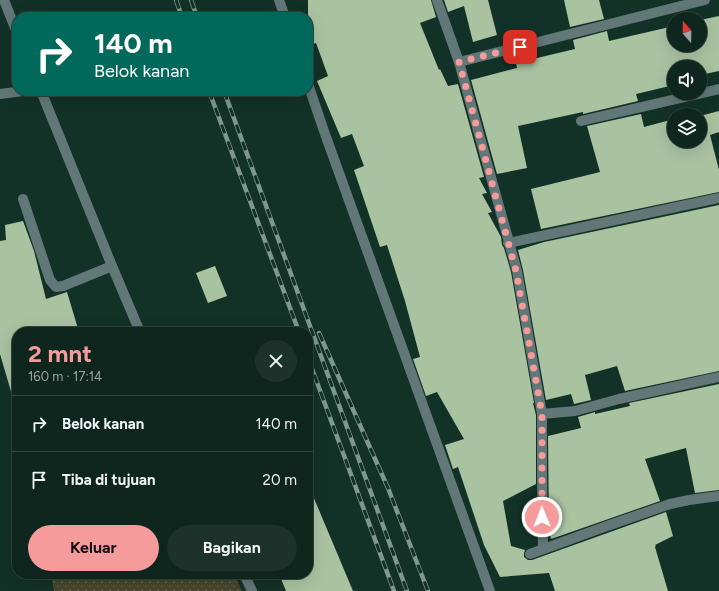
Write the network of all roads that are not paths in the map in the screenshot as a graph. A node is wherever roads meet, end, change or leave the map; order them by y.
1 (4, 0) edge
2 (279, 0) edge
3 (437, 0) edge
4 (705, 0) edge
5 (283, 12) edge
6 (12, 20) edge
7 (459, 62) junction
8 (719, 89) edge
9 (12, 92) edge
10 (0, 94) edge
11 (43, 96) edge
12 (312, 96) edge
13 (581, 121) dead end
14 (719, 198) edge
15 (24, 199) dead end
16 (508, 243) junction
17 (112, 266) junction
18 (138, 327) edge
19 (719, 377) edge
20 (542, 414) junction
21 (719, 496) edge
22 (543, 549) junction
23 (530, 554) dead end
24 (246, 579) edge
25 (252, 591) edge
26 (490, 591) edge

1 - 6 street
2 - 5 street
3 - 7 street
4 - 7 street
7 - 16 street
8 - 13 street
9 - 10 street
11 - 17 street
12 - 26 street
14 - 16 street
15 - 17 street
16 - 20 street
17 - 18 street
19 - 20 street
20 - 22 street
21 - 22 street
22 - 23 street
24 - 25 street

